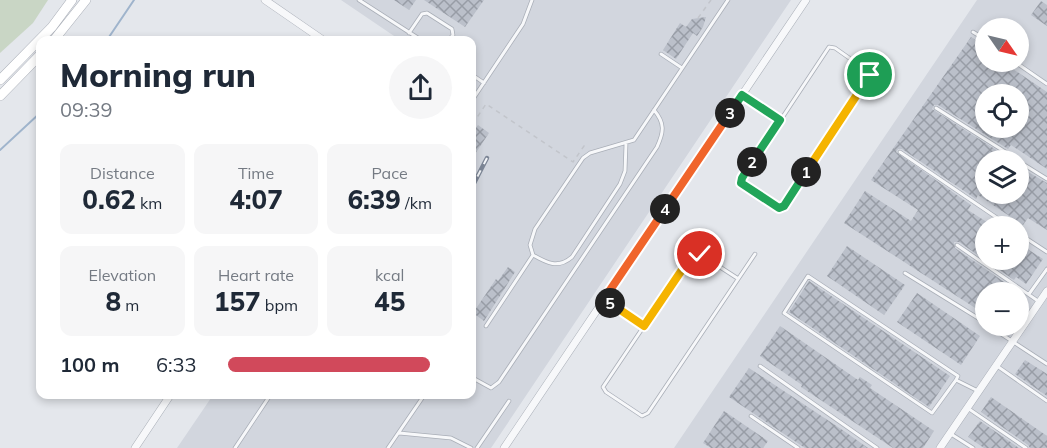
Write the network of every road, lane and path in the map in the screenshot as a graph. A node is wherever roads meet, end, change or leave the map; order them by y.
1 (72, 0) edge
2 (86, 0) edge
3 (265, 0) edge
4 (359, 0) edge
5 (532, 0) edge
6 (711, 0) edge
7 (728, 0) edge
8 (806, 0) edge
9 (699, 18) dead end
10 (409, 33) junction
11 (43, 36) edge
12 (57, 36) edge
13 (317, 36) edge
14 (414, 36) edge
15 (452, 36) edge
16 (36, 43) edge
17 (661, 54) dead end
18 (36, 59) edge
19 (682, 68) junction
20 (1029, 71) edge
21 (476, 77) edge
22 (0, 80) edge
23 (484, 83) junction
24 (1047, 84) edge
25 (476, 95) edge
26 (742, 95) junction
27 (0, 96) edge
28 (936, 108) dead end
29 (654, 110) junction
30 (476, 118) edge
31 (780, 120) junction
32 (626, 144) junction
33 (584, 146) dead end
34 (1001, 150) edge
35 (900, 152) dead end
36 (1029, 168) edge
37 (1047, 179) edge
38 (994, 216) edge
39 (1029, 240) edge
40 (957, 245) dead end
41 (1047, 252) edge
42 (755, 254) dead end
43 (533, 255) junction
44 (1047, 269) edge
45 (905, 273) dead end
46 (738, 279) junction
47 (1010, 282) edge
48 (1047, 291) edge
49 (1029, 295) joint
50 (604, 299) junction
51 (1039, 302) junction
52 (975, 317) edge
53 (486, 326) dead end
54 (644, 326) junction
55 (1006, 336) edge
56 (1013, 340) junction
57 (1047, 364) edge
58 (760, 366) dead end
59 (996, 366) junction
60 (476, 380) edge
61 (956, 380) junction
62 (978, 392) junction
63 (168, 399) edge
64 (268, 399) edge
65 (422, 399) edge
66 (509, 401) dead end
67 (1047, 401) edge
68 (967, 408) junction
69 (751, 416) dead end
70 (399, 433) junction
71 (950, 434) junction
72 (135, 448) edge
73 (235, 448) edge
74 (388, 448) edge
75 (471, 448) edge
76 (477, 448) edge
77 (504, 448) edge
78 (798, 448) edge
79 (877, 448) edge
80 (940, 448) edge
81 (973, 448) edge
82 (1026, 448) edge

1 - 11 main road
2 - 12 main road
3 - 13 street
4 - 10 lane
5 - 23 lane
6 - 9 path
7 - 19 lane
8 - 26 street
10 - 14 lane
10 - 15 lane
16 - 22 main road
17 - 19 lane
18 - 27 main road
19 - 29 lane
20 - 24 lane
21 - 23 lane
23 - 25 lane
26 - 31 lane
26 - 50 street
28 - 34 lane
29 - 32 lane
29 - 60 lane
30 - 33 path
31 - 31 lane
32 - 43 lane
32 - 43 lane
35 - 38 lane
36 - 37 lane
39 - 41 lane
40 - 47 lane
42 - 46 lane
43 - 53 lane
44 - 49 lane
45 - 52 lane
46 - 54 lane
46 - 54 lane
48 - 51 street
49 - 51 lane
50 - 54 lane
50 - 77 street
51 - 56 street
55 - 56 lane
56 - 57 lane
56 - 59 street
58 - 79 lane
59 - 62 street
59 - 67 lane
61 - 61 lane
61 - 62 lane
62 - 68 street
63 - 72 street
64 - 73 lane
65 - 70 lane
66 - 76 lane
68 - 71 street
68 - 82 lane
69 - 78 lane
70 - 74 lane
70 - 75 lane
71 - 80 street
71 - 81 lane

